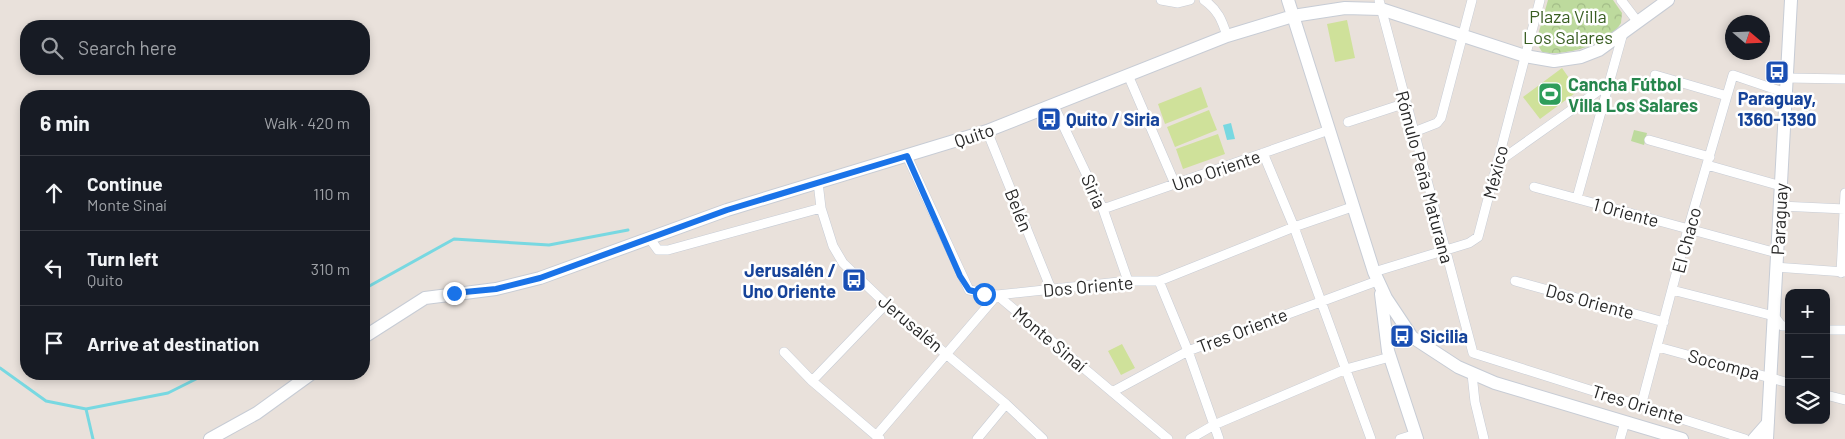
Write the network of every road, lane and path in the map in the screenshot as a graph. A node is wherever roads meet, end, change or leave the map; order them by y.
1 (1161, 0) edge
2 (1190, 0) edge
3 (1204, 0) edge
4 (1288, 0) edge
5 (1472, 0) edge
6 (1540, 0) edge
7 (1621, 0) edge
8 (1668, 0) edge
9 (1791, 0) edge
10 (1380, 5) edge
11 (1293, 16) junction
12 (1637, 21) junction
13 (1623, 33) junction
14 (1227, 36) junction
15 (1464, 36) junction
16 (1525, 56) junction
17 (1128, 75) junction
18 (1655, 75) dead end
19 (1787, 78) junction
20 (1845, 79) edge
21 (1608, 84) junction
22 (1786, 93) junction
23 (1727, 96) junction
24 (1406, 103) junction
25 (1053, 104) junction
26 (1348, 122) dead end
27 (1329, 130) junction
28 (987, 131) junction
29 (1414, 132) junction
30 (1649, 140) dead end
31 (1263, 153) junction
32 (907, 156) junction
33 (1708, 161) junction
34 (1498, 162) junction
35 (818, 182) junction
36 (1175, 184) junction
37 (1781, 186) junction
38 (1534, 187) dead end
39 (1845, 193) edge
40 (1577, 198) junction
41 (1780, 206) junction
42 (1352, 207) junction
43 (821, 208) junction
44 (1103, 209) junction
45 (1845, 209) edge
46 (1294, 227) junction
47 (1688, 229) junction
48 (650, 240) junction
49 (1444, 250) junction
50 (1777, 253) junction
51 (1776, 267) junction
52 (1843, 272) edge
53 (1377, 280) junction
54 (1516, 280) dead end
55 (1159, 281) junction
56 (1128, 282) junction
57 (1051, 289) junction
58 (1672, 290) junction
59 (997, 295) junction
60 (1320, 300) junction
61 (886, 304) junction
62 (1774, 316) junction
63 (1664, 322) junction
64 (1785, 326) edge
65 (1830, 330) edge
66 (1845, 330) edge
67 (370, 333) edge
68 (1658, 347) junction
69 (1188, 351) junction
70 (784, 352) dead end
71 (1473, 353) joint
72 (948, 354) junction
73 (1390, 356) junction
74 (1346, 369) junction
75 (1472, 374) junction
76 (1770, 377) junction
77 (303, 380) edge
78 (812, 381) junction
79 (1785, 382) edge
80 (1112, 392) junction
81 (1830, 395) edge
82 (1845, 400) edge
83 (1006, 404) junction
84 (1642, 406) junction
85 (1625, 422) junction
86 (1768, 422) junction
87 (1214, 425) junction
88 (1416, 436) edge
89 (878, 437) edge
90 (210, 439) edge
91 (977, 439) edge
92 (1043, 439) edge
93 (1168, 439) edge
94 (1190, 439) edge
95 (1219, 439) edge
96 (1371, 439) edge
97 (1400, 439) edge
98 (1484, 439) edge
99 (1620, 439) edge
100 (1682, 439) edge
101 (1745, 439) edge
102 (1754, 439) edge
103 (1767, 439) edge

1 - 2 street
3 - 14 street
4 - 11 street
5 - 15 street
6 - 16 street, México
7 - 12 street
8 - 12 street, Quito
9 - 19 street, Paraguay
10 - 11 street, Quito
10 - 15 street, Quito
10 - 24 street, Rómulo Peña Maturana
11 - 14 street, Quito
11 - 27 street
12 - 13 street, Quito
13 - 16 street, Quito
13 - 21 street
14 - 17 street, Quito
15 - 16 street, Quito
15 - 29 street
16 - 34 street, México
17 - 25 street, Quito
17 - 36 street
18 - 23 street
19 - 20 street
19 - 22 street, Paraguay
21 - 34 street
21 - 40 street
22 - 23 street, El Chaco
22 - 37 street, Paraguay
23 - 33 street, El Chaco
24 - 26 street
24 - 29 street, Rómulo Peña Maturana
25 - 28 street, Quito
25 - 44 street, Siria
27 - 31 street, Uno Oriente
27 - 42 street
28 - 32 street, Quito
28 - 57 street, Belén
29 - 49 street, Rómulo Peña Maturana
30 - 33 street
31 - 36 street, Uno Oriente
31 - 46 street
32 - 35 street, Quito
32 - 59 street, Monte Sinaí
33 - 37 street
33 - 47 street, El Chaco
34 - 49 street, México
35 - 43 street, Jerusalén
35 - 48 street, Quito
36 - 44 street, Uno Oriente
37 - 41 street, Paraguay
38 - 40 street, 1 Oriente
39 - 45 street
40 - 47 street, 1 Oriente
41 - 45 street
41 - 50 street, Paraguay
42 - 46 street, Dos Oriente
42 - 53 street
43 - 48 street
43 - 61 street, Jerusalén
44 - 56 street, Siria
45 - 52 street
46 - 55 street, Dos Oriente
46 - 60 street
47 - 50 street, 1 Oriente
47 - 58 street, El Chaco
48 - 67 street, Quito
49 - 53 street, México
49 - 71 street, Rómulo Peña Maturana
50 - 51 street, Paraguay
51 - 52 street
51 - 62 street, Paraguay
53 - 60 street, Tres Oriente
53 - 73 street
53 - 75 street
54 - 63 street, Dos Oriente
55 - 56 street, Dos Oriente
55 - 69 street
56 - 57 street, Dos Oriente
57 - 59 street, Dos Oriente
58 - 62 street
58 - 63 street, El Chaco
59 - 72 street
59 - 80 street, Monte Sinaí
60 - 69 street, Tres Oriente
60 - 74 street
61 - 72 street, Jerusalén
61 - 78 street
62 - 64 street
62 - 76 street, Paraguay
63 - 68 street, El Chaco
65 - 66 street
68 - 76 street, Socompa
68 - 84 street, El Chaco
69 - 80 street, Tres Oriente
69 - 87 street
70 - 78 street
71 - 84 street, Tres Oriente
72 - 83 street, Jerusalén
72 - 89 street
73 - 74 street
73 - 88 street
74 - 87 street
74 - 96 street
75 - 85 street
75 - 98 street
76 - 79 street, Socompa
76 - 86 street, Paraguay
77 - 90 street
78 - 89 street
80 - 93 street, Monte Sinaí
81 - 82 street
83 - 91 street
83 - 92 street, Jerusalén
84 - 101 street, Tres Oriente
85 - 99 street
85 - 100 street
86 - 102 street
86 - 103 street, Paraguay
87 - 94 street
87 - 95 street
88 - 97 street

